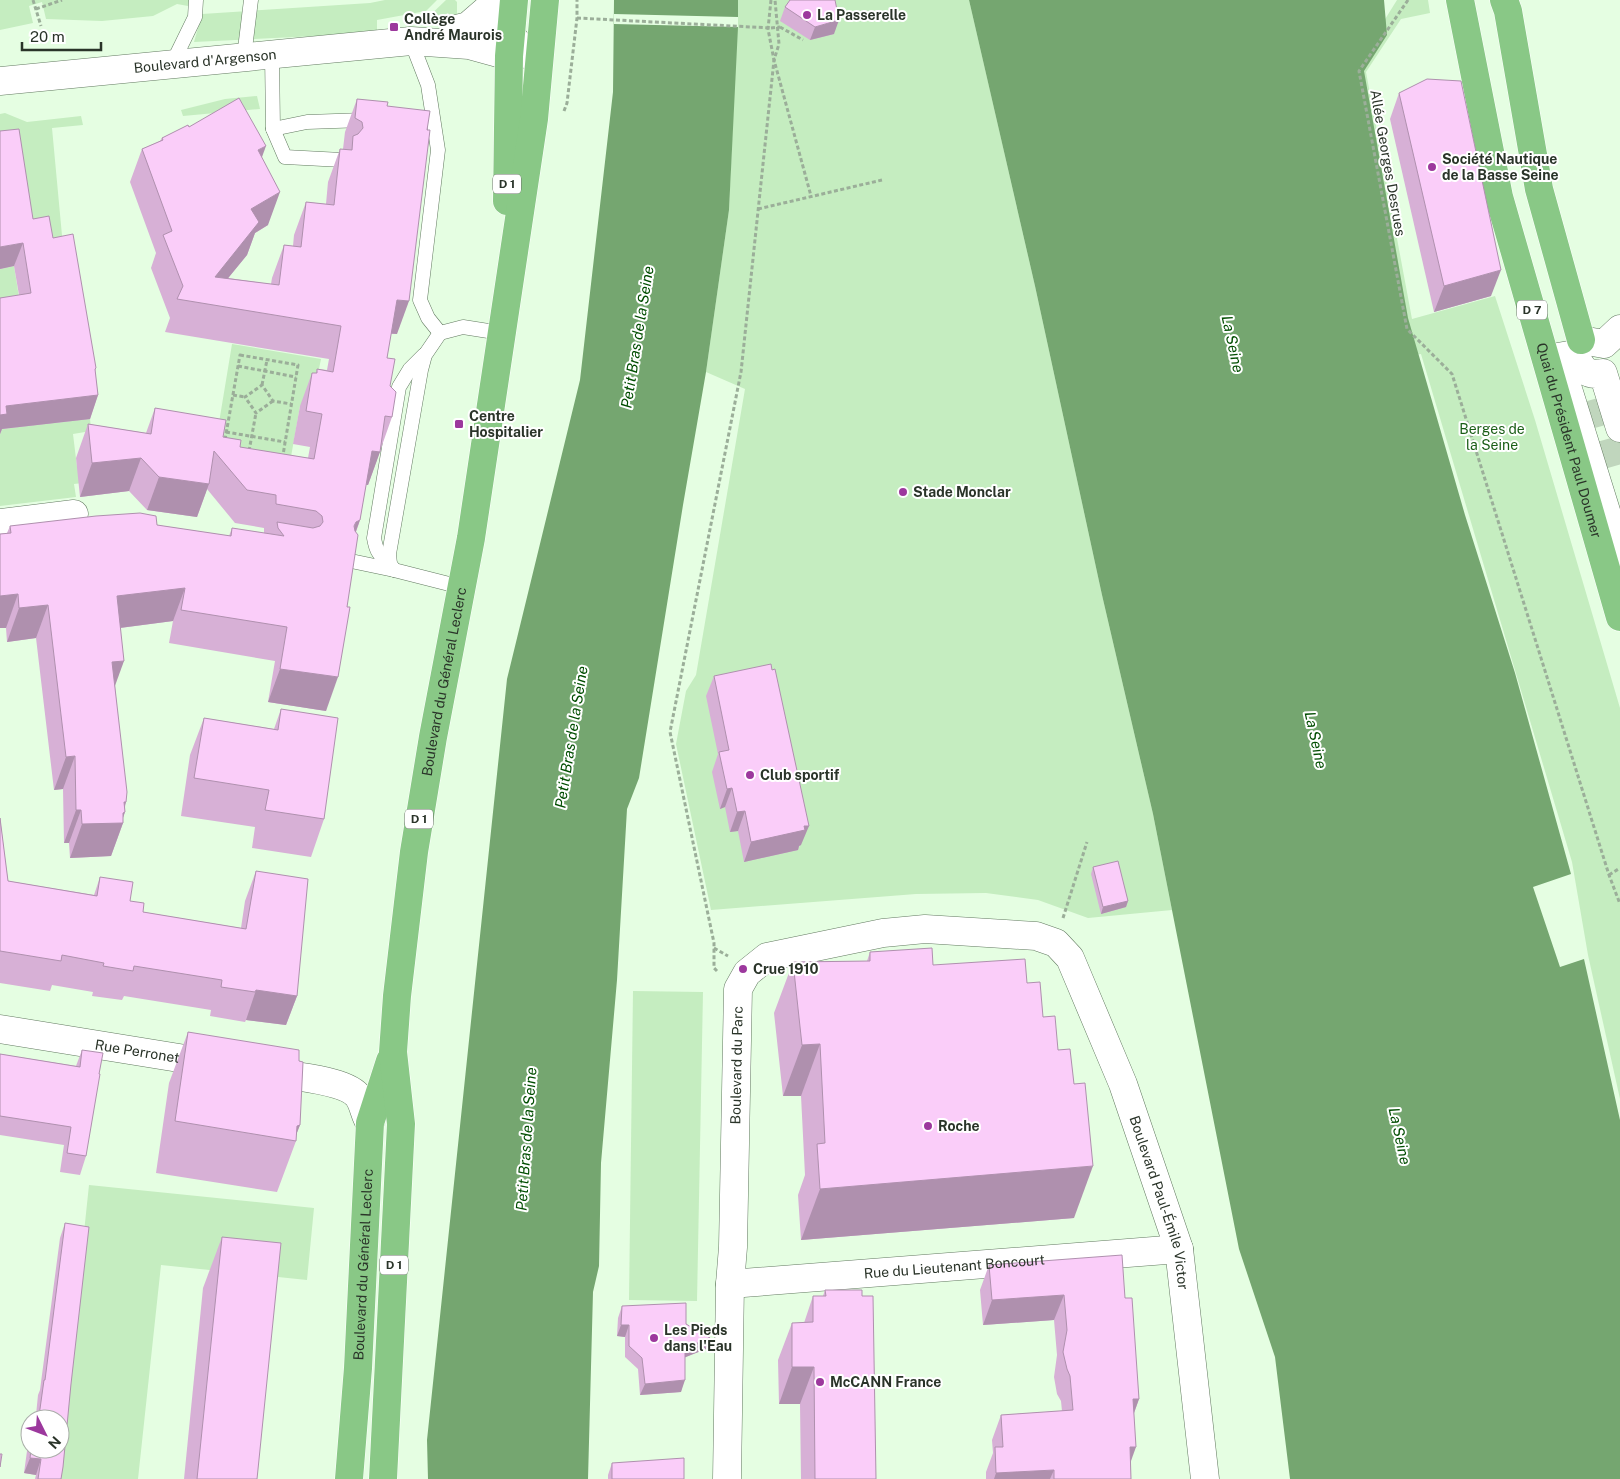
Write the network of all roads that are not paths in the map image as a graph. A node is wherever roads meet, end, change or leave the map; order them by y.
1 (196, 0) edge
2 (251, 0) edge
3 (498, 0) edge
4 (514, 0) edge
5 (545, 0) edge
6 (1460, 0) edge
7 (1509, 4) edge
8 (468, 26) junction
9 (411, 41) junction
10 (510, 46) junction
11 (272, 54) junction
12 (244, 57) junction
13 (172, 64) junction
14 (0, 81) edge
15 (535, 97) junction
16 (364, 120) edge
17 (273, 129) junction
18 (342, 160) edge
19 (503, 322) junction
20 (1620, 329) edge
21 (440, 333) junction
22 (1581, 340) joint
23 (1620, 427) edge
24 (1583, 435) junction
25 (74, 514) dead end
26 (0, 523) edge
27 (1620, 556) edge
28 (352, 561) edge
29 (392, 567) junction
30 (462, 587) junction
31 (1620, 617) edge
32 (1056, 943) joint
33 (0, 1029) edge
34 (393, 1052) junction
35 (370, 1124) junction
36 (1179, 1250) junction
37 (730, 1284) junction
38 (349, 1479) edge
39 (383, 1479) edge
40 (727, 1479) edge
41 (1205, 1479) edge

1 - 13 lane
2 - 12 lane
3 - 8 street, Boulevard d'Argenson
4 - 10 main road, Boulevard du Général Leclerc / D 1
5 - 15 main road, Boulevard du Général Leclerc / D 1
6 - 31 main road, Quai du Président Paul Doumer / D 7
7 - 22 main road
8 - 9 street, Boulevard d'Argenson
8 - 10 street, Boulevard d'Argenson
9 - 10 street, Boulevard d'Argenson
9 - 11 street, Boulevard d'Argenson
9 - 21 lane
10 - 15 street
10 - 19 main road, Boulevard du Général Leclerc / D 1
11 - 12 street, Boulevard d'Argenson
11 - 17 lane
12 - 13 street, Boulevard d'Argenson
13 - 14 street, Boulevard d'Argenson
15 - 19 main road, Boulevard du Général Leclerc / D 1
16 - 17 lane
17 - 18 lane
19 - 21 lane
19 - 30 main road, Boulevard du Général Leclerc / D 1
20 - 22 street
21 - 29 lane
23 - 24 street
23 - 24 street
24 - 27 street
25 - 26 street
28 - 29 lane
29 - 30 lane
30 - 34 main road, Boulevard du Général Leclerc / D 1
32 - 36 street, Boulevard Paul-Émile Victor
32 - 37 street, Boulevard du Parc
33 - 35 street, Rue Perronet
34 - 35 main road, Boulevard du Général Leclerc / D 1
34 - 39 main road, Boulevard du Général Leclerc / D 1
35 - 38 main road, Boulevard du Général Leclerc / D 1
36 - 37 street, Rue du Lieutenant Boncourt
36 - 41 street, Boulevard Paul-Émile Victor
37 - 40 street, Boulevard du Parc

